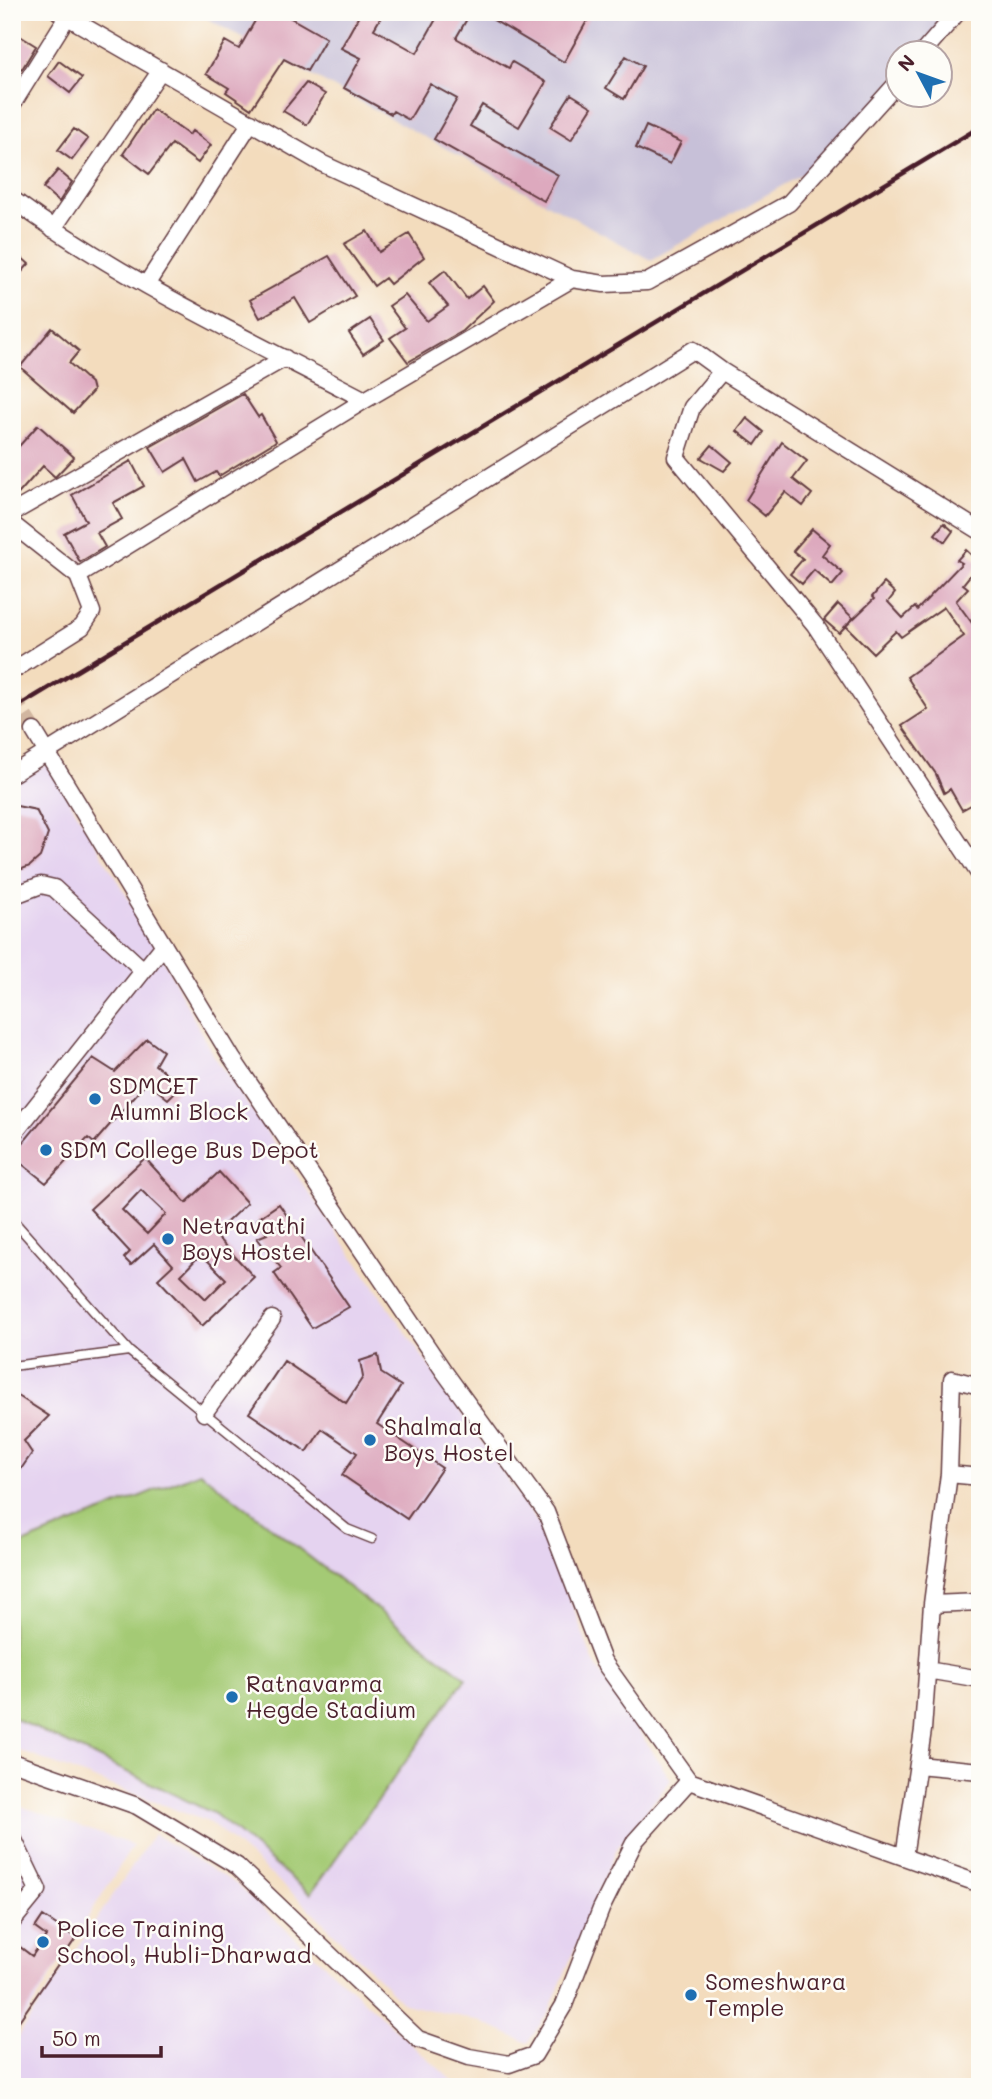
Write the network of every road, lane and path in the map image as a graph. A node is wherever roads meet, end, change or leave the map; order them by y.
1 (958, 12) edge
2 (63, 14) edge
3 (935, 38) edge
4 (160, 70) junction
5 (884, 98) edge
6 (12, 105) edge
7 (251, 122) junction
8 (12, 199) edge
9 (53, 229) junction
10 (572, 279) junction
11 (146, 285) junction
12 (285, 358) junction
13 (722, 371) junction
14 (365, 400) junction
15 (12, 513) edge
16 (12, 524) edge
17 (980, 531) edge
18 (78, 576) junction
19 (12, 671) edge
20 (34, 731) tunnel mouth
21 (48, 752) junction
22 (12, 774) edge
23 (980, 875) edge
24 (12, 896) edge
25 (164, 945) junction
26 (142, 969) junction
27 (12, 1136) edge
28 (12, 1219) edge
29 (272, 1319) dead end
30 (129, 1351) junction
31 (12, 1366) edge
32 (980, 1386) edge
33 (204, 1413) junction
34 (948, 1474) junction
35 (980, 1477) edge
36 (372, 1539) dead end
37 (980, 1602) edge
38 (932, 1604) junction
39 (927, 1670) junction
40 (980, 1679) edge
41 (12, 1762) edge
42 (918, 1765) junction
43 (980, 1771) edge
44 (689, 1781) junction
45 (12, 1836) edge
46 (904, 1857) junction
47 (980, 1884) edge
48 (12, 1922) edge

1 - 3 street
2 - 4 street
2 - 6 street
4 - 7 street
4 - 9 street
5 - 10 street
7 - 10 street
7 - 11 street
8 - 9 street
9 - 11 street
10 - 14 street
11 - 12 street
12 - 14 street
12 - 15 street
13 - 17 street
13 - 21 street
13 - 23 street
14 - 18 street
16 - 18 street
18 - 19 street
20 - 21 street
21 - 22 street
21 - 25 street
24 - 26 street
25 - 26 street
25 - 44 street
26 - 27 street
28 - 30 lane
29 - 33 street
30 - 31 lane
30 - 33 lane
32 - 34 street
33 - 36 lane
34 - 35 street
34 - 38 street
37 - 38 street
38 - 39 street
39 - 40 street
39 - 42 street
41 - 44 street
42 - 43 street
42 - 46 street
44 - 46 street
45 - 48 street
46 - 47 street

